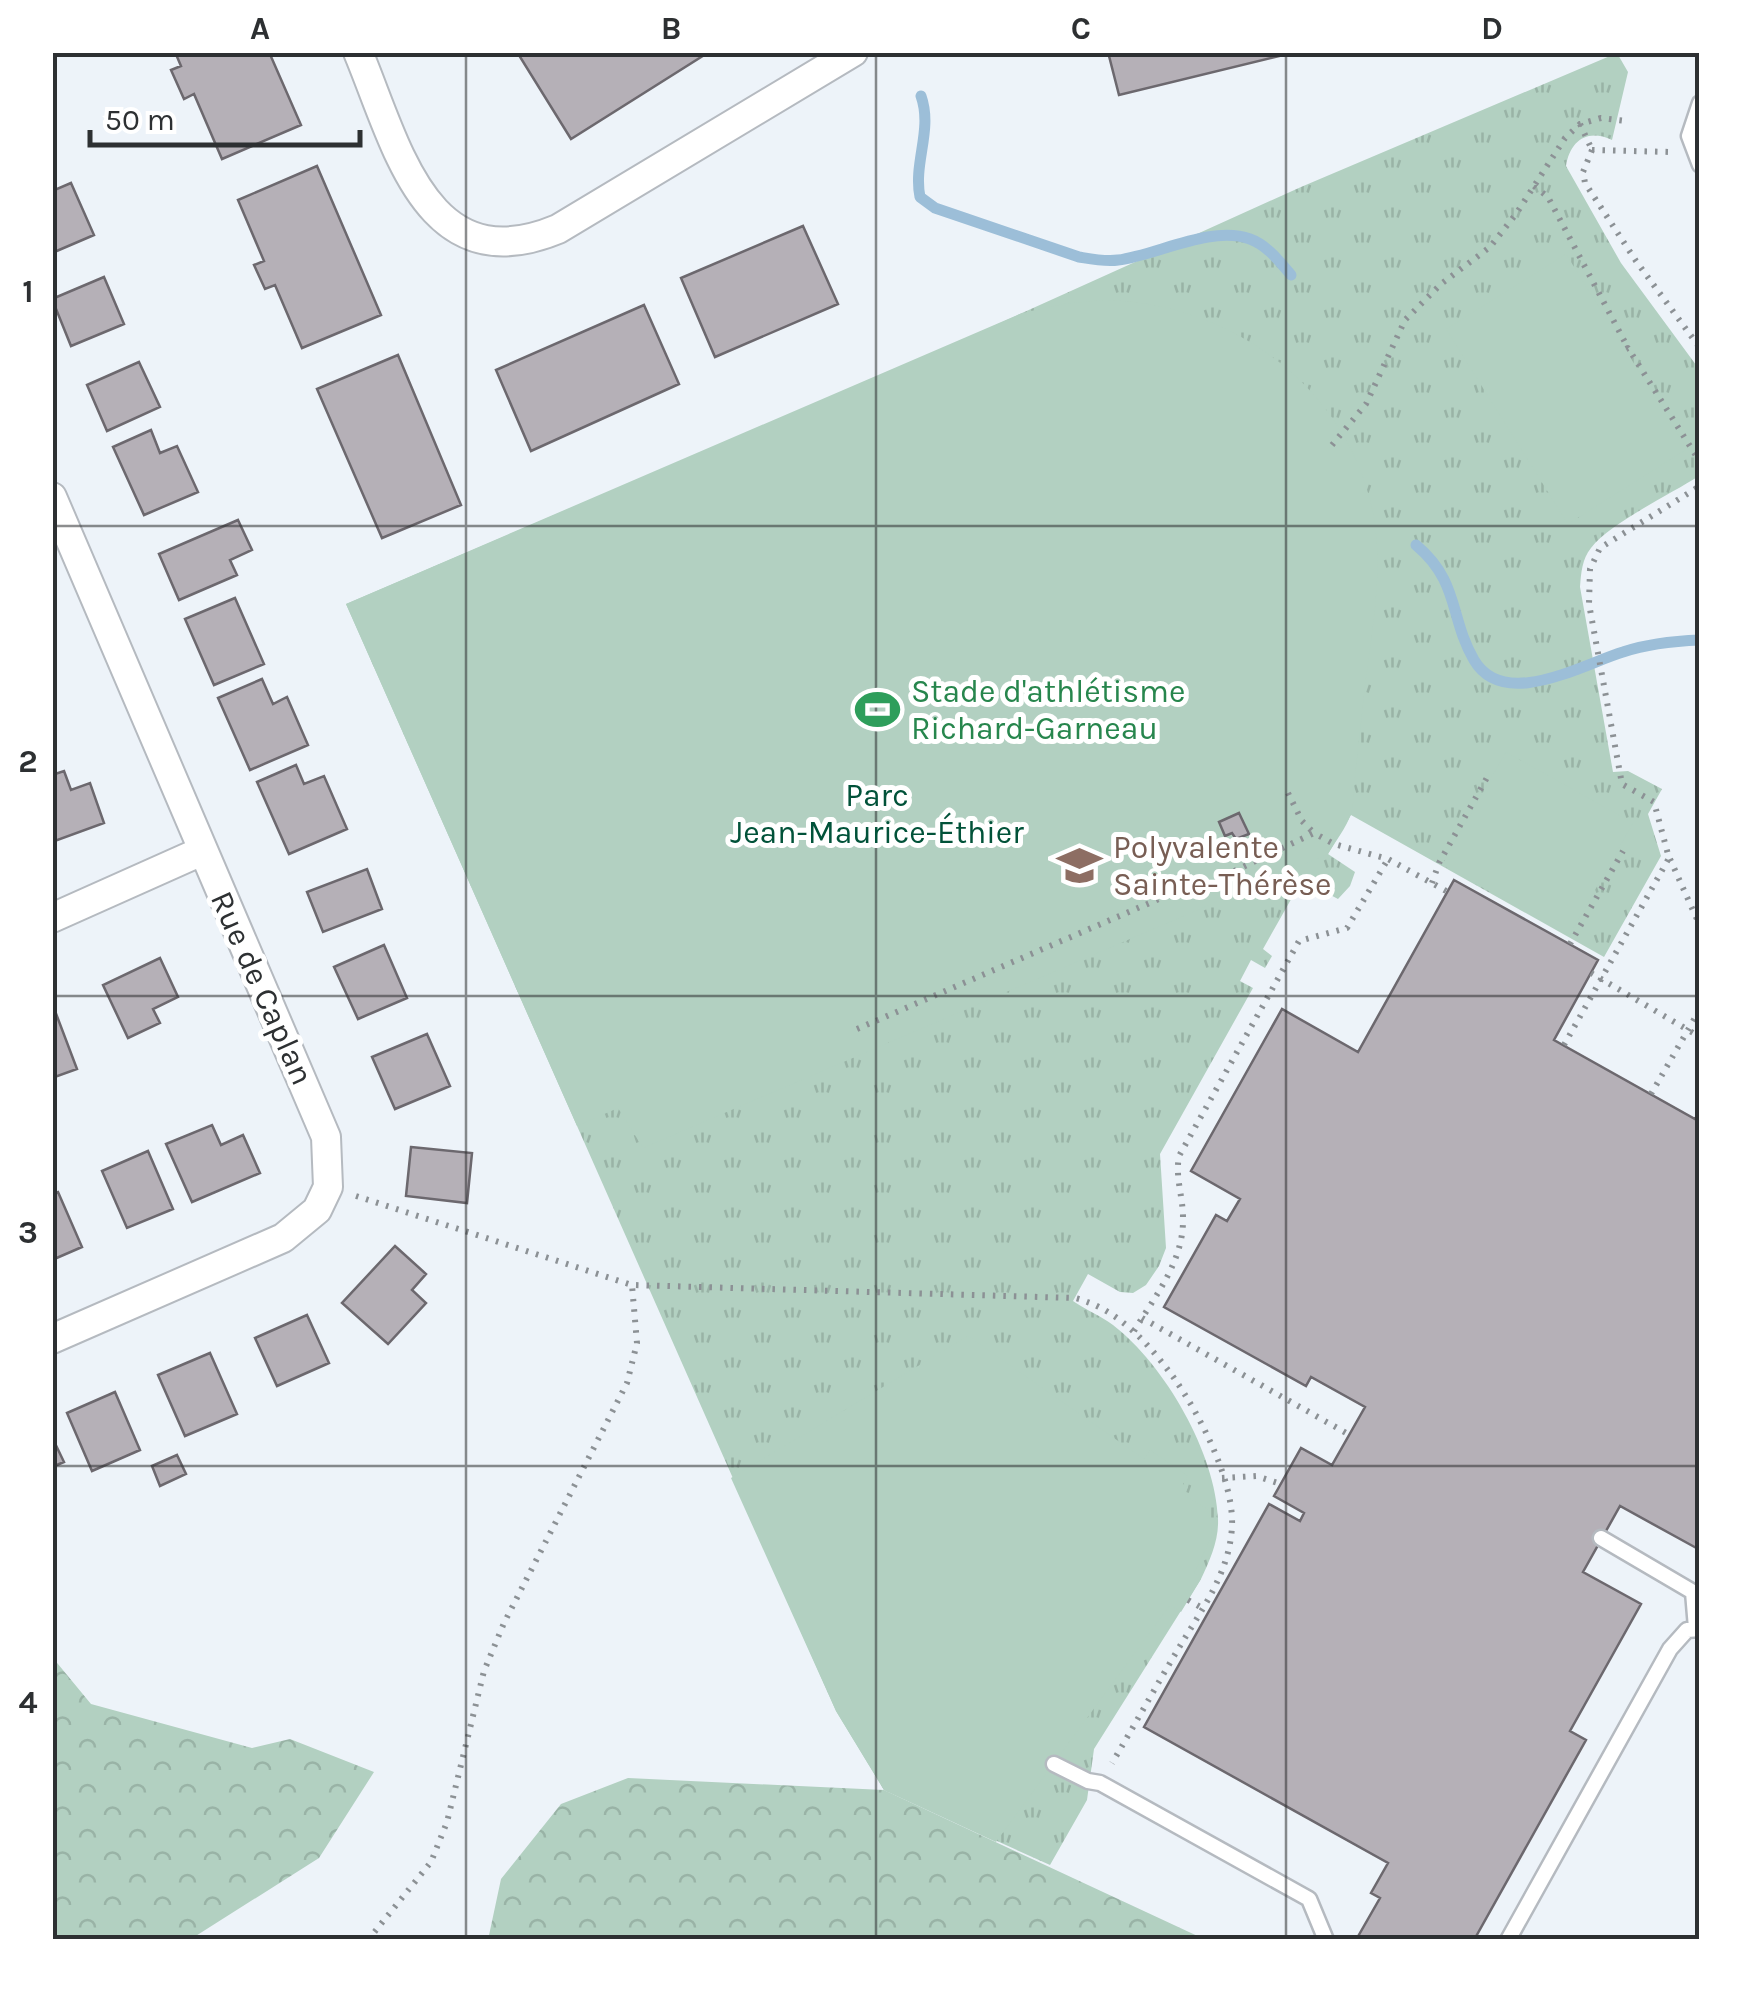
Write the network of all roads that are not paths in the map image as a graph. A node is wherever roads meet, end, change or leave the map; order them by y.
1 (358, 52) edge
2 (853, 52) edge
3 (1700, 103) edge
4 (1696, 159) edge
5 (53, 501) edge
6 (202, 851) junction
7 (52, 918) edge
8 (52, 1339) edge
9 (1601, 1538) dead end
10 (1698, 1629) edge
11 (1054, 1764) dead end
12 (1326, 1940) edge
13 (1508, 1940) edge

1 - 2 street
3 - 4 lane
5 - 6 street, Rue de Caplan
6 - 7 street
6 - 8 street, Rue de Caplan
9 - 10 lane
10 - 13 lane
11 - 12 lane

